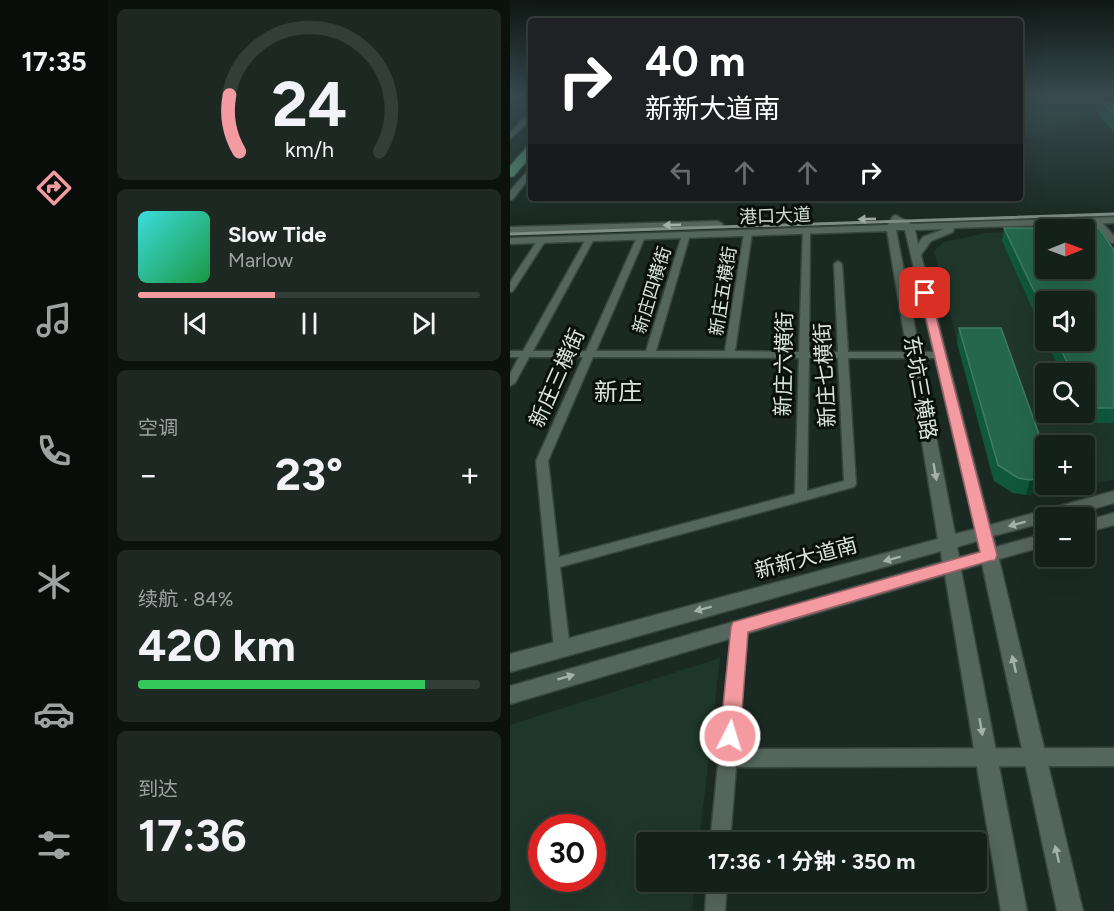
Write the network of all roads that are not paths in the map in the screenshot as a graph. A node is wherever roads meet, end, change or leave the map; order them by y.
1 (526, 138) edge
2 (528, 153) edge
3 (510, 154) edge
4 (514, 169) edge
5 (528, 174) edge
6 (510, 198) edge
7 (1114, 211) edge
8 (1095, 220) joint
9 (1114, 220) edge
10 (510, 223) edge
11 (894, 223) junction
12 (1035, 223) edge
13 (976, 225) junction
14 (909, 227) junction
15 (536, 229) junction
16 (510, 230) edge
17 (806, 231) junction
18 (748, 233) junction
19 (686, 235) junction
20 (641, 237) junction
21 (590, 239) junction
22 (542, 240) junction
23 (1114, 241) edge
24 (511, 242) edge
25 (916, 255) junction
26 (838, 264) dead end
27 (510, 289) edge
28 (510, 354) edge
29 (526, 354) junction
30 (589, 354) junction
31 (650, 354) junction
32 (730, 354) junction
33 (804, 354) junction
34 (843, 355) junction
35 (914, 355) junction
36 (940, 355) junction
37 (510, 383) edge
38 (801, 497) junction
39 (1114, 497) edge
40 (1114, 519) edge
41 (1095, 524) edge
42 (984, 533) junction
43 (1035, 542) edge
44 (948, 544) junction
45 (989, 555) junction
46 (553, 564) junction
47 (953, 566) junction
48 (740, 627) junction
49 (562, 649) junction
50 (510, 663) edge
51 (510, 695) edge
52 (987, 757) junction
53 (1035, 757) junction
54 (1114, 757) edge
55 (728, 758) junction
56 (721, 832) edge
57 (716, 892) edge
58 (715, 911) edge
59 (1014, 911) edge
60 (1070, 911) edge

1 - 3 highway
2 - 4 highway
5 - 6 street
7 - 11 street, 港口大道
8 - 9 street
8 - 23 street
10 - 15 street
11 - 14 street
11 -> 15 street, 港口大道
11 - 17 street, 港口大道
11 - 35 street, 东坑三横路
12 - 13 street
13 - 14 street
13 - 25 street
14 - 25 street, 东坑三横路
15 - 16 street, 港口大道
17 - 18 street, 港口大道
17 - 33 street, 新庄六横街
18 - 19 street, 港口大道
18 - 32 street, 新庄五横街
19 - 20 street, 港口大道
19 - 31 street, 新庄四横街
20 - 21 street, 港口大道
20 - 30 street, 新庄三横街
21 - 22 street, 港口大道
21 - 29 street
22 - 24 street, 港口大道
22 - 27 street
25 - 36 street, 东坑三横路
26 - 34 street, 新庄七横街
28 - 29 street
29 - 30 street
29 - 37 street
30 - 31 street
30 - 46 street, 新庄三横街
31 - 32 street
32 - 33 street
33 - 34 street
33 - 38 street, 新庄六横街
34 - 35 street
34 - 38 street, 新庄七横街
35 - 36 street
35 -> 44 street, 东坑三横路
36 - 42 street, 东坑三横路
38 - 46 street
39 -> 42 street, 新新大道南
40 - 41 street
42 - 44 street, 新新大道南
42 - 45 street, 东坑三横路
43 - 45 street
44 - 47 street, 东坑三横路
44 -> 49 street, 新新大道南
45 - 47 street
53 -> 45 street, 东坑三横路
46 - 49 street, 新庄三横街
47 - 48 street
47 -> 52 street, 东坑三横路
51 -> 48 street
48 - 55 street
49 - 50 street, 新新大道南
52 - 53 street
52 - 55 street
52 - 59 street, 东坑三横路
53 - 54 street
60 -> 53 street, 东坑三横路
55 - 56 street
57 - 58 street

